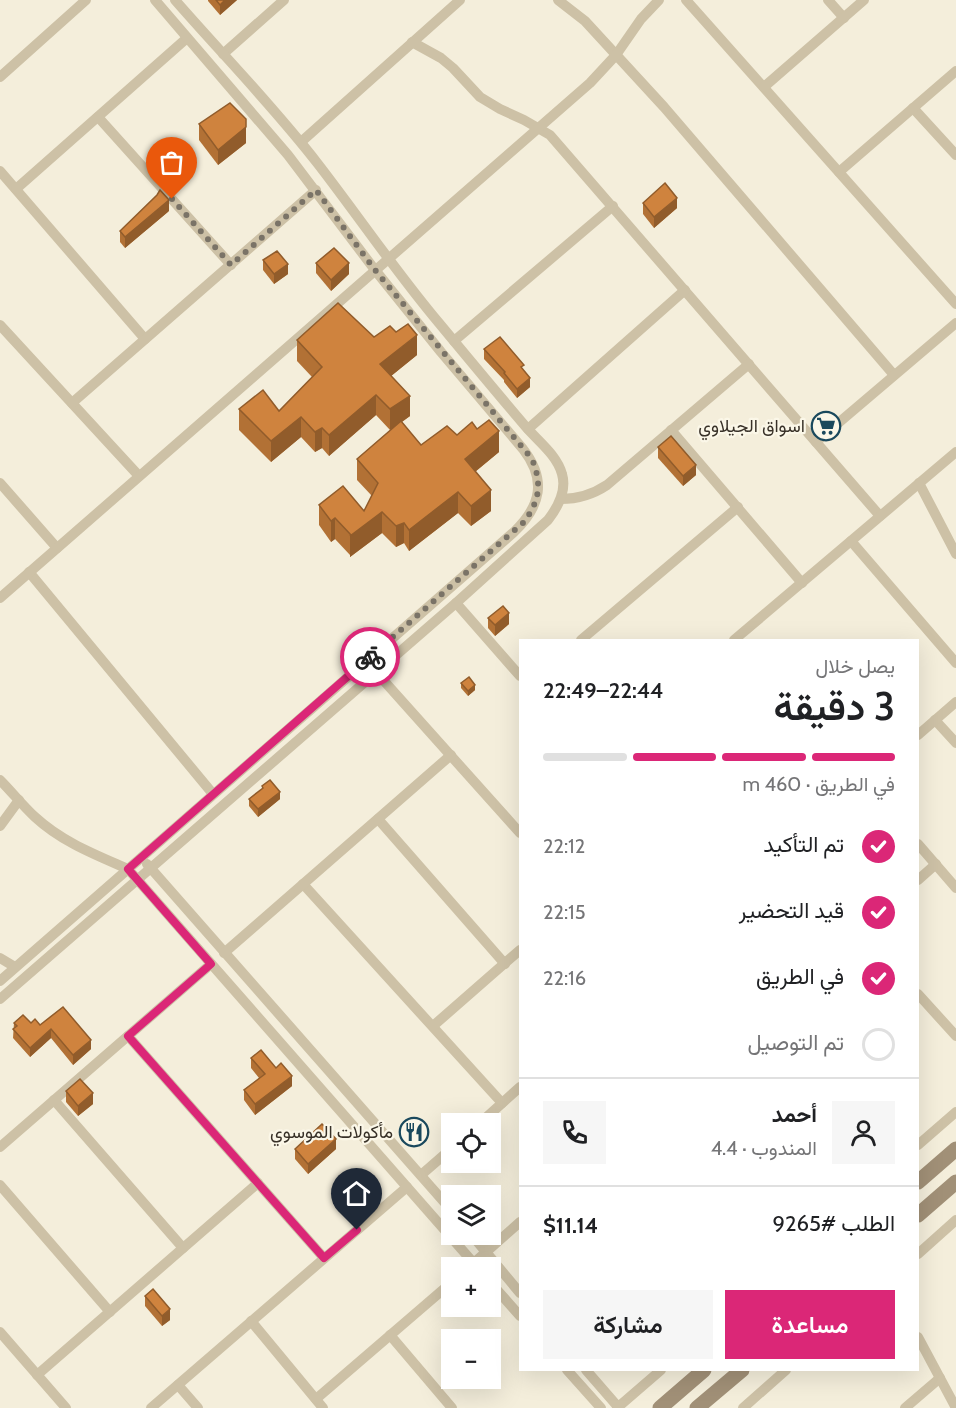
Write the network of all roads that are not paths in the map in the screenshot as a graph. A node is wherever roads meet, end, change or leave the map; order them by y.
1 (86, 0) edge
2 (155, 0) edge
3 (175, 0) edge
4 (284, 0) edge
5 (460, 0) edge
6 (558, 0) edge
7 (659, 0) edge
8 (686, 0) edge
9 (828, 0) edge
10 (864, 0) edge
11 (844, 18) junction
12 (187, 38) junction
13 (412, 42) junction
14 (223, 54) junction
15 (616, 55) junction
16 (956, 71) edge
17 (0, 77) edge
18 (764, 87) junction
19 (913, 108) junction
20 (98, 117) junction
21 (538, 128) junction
22 (301, 142) junction
23 (956, 155) edge
24 (0, 171) edge
25 (839, 172) junction
26 (16, 189) junction
27 (316, 190) junction
28 (613, 206) junction
29 (388, 260) junction
30 (231, 265) junction
31 (375, 270) junction
32 (685, 290) junction
33 (956, 304) edge
34 (956, 323) edge
35 (0, 325) edge
36 (145, 339) junction
37 (454, 341) junction
38 (749, 364) junction
39 (894, 375) junction
40 (72, 403) junction
41 (528, 429) junction
42 (671, 430) junction
43 (816, 442) junction
44 (956, 452) edge
45 (139, 476) junction
46 (0, 483) edge
47 (919, 483) junction
48 (561, 498) junction
49 (738, 507) junction
50 (880, 516) junction
51 (851, 541) junction
52 (57, 548) junction
53 (956, 554) edge
54 (29, 572) junction
55 (802, 583) junction
56 (0, 598) edge
57 (456, 603) junction
58 (582, 639) edge
59 (740, 639) edge
60 (956, 663) edge
61 (376, 672) junction
62 (519, 675) edge
63 (956, 702) edge
64 (935, 720) junction
65 (919, 734) edge
66 (956, 743) edge
67 (451, 755) junction
68 (0, 780) edge
69 (213, 794) junction
70 (19, 800) junction
71 (378, 819) junction
72 (0, 826) edge
73 (519, 832) edge
74 (919, 845) edge
75 (141, 857) junction
76 (936, 864) junction
77 (150, 868) junction
78 (128, 869) junction
79 (137, 879) junction
80 (919, 879) edge
81 (303, 884) junction
82 (956, 888) edge
83 (519, 951) edge
84 (224, 953) junction
85 (0, 958) edge
86 (211, 964) junction
87 (505, 964) junction
88 (15, 967) junction
89 (0, 981) edge
90 (0, 999) edge
91 (920, 1000) edge
92 (432, 1026) junction
93 (128, 1036) junction
94 (956, 1036) edge
95 (519, 1088) edge
96 (54, 1100) junction
97 (502, 1103) junction
98 (956, 1112) edge
99 (491, 1113) edge
100 (919, 1144) edge
101 (0, 1147) edge
102 (956, 1149) edge
103 (441, 1158) edge
104 (421, 1175) junction
105 (919, 1181) edge
106 (956, 1182) edge
107 (258, 1183) junction
108 (0, 1185) edge
109 (407, 1187) junction
110 (441, 1198) edge
111 (919, 1214) edge
112 (956, 1220) edge
113 (519, 1223) edge
114 (480, 1245) edge
115 (183, 1248) junction
116 (486, 1252) junction
117 (919, 1253) edge
118 (465, 1257) edge
119 (481, 1257) edge
120 (324, 1258) junction
121 (441, 1291) edge
122 (519, 1292) edge
123 (501, 1294) edge
124 (110, 1312) junction
125 (519, 1315) edge
126 (251, 1321) junction
127 (0, 1332) edge
128 (390, 1335) junction
129 (919, 1338) edge
130 (568, 1371) edge
131 (587, 1371) edge
132 (660, 1371) edge
133 (703, 1371) edge
134 (741, 1371) edge
135 (785, 1371) edge
136 (37, 1375) junction
137 (940, 1378) junction
138 (178, 1385) junction
139 (320, 1404) edge
140 (66, 1408) edge
141 (151, 1408) edge
142 (198, 1408) edge
143 (452, 1408) edge
144 (601, 1408) edge
145 (618, 1408) edge
146 (660, 1408) edge
147 (697, 1408) edge
148 (742, 1408) edge
149 (906, 1408) edge
150 (956, 1408) edge

1 - 17 street
2 - 12 street
3 - 14 street
4 - 14 street
5 - 13 street
6 - 15 street
7 - 15 street
8 - 18 street
9 - 11 street
10 - 11 street
11 - 18 street
12 - 20 street
12 - 27 street
13 - 21 street
13 - 22 street
14 - 22 street
15 - 21 street
15 - 39 street
16 - 19 street
18 - 25 street
19 - 23 street
19 - 25 street
20 - 26 street
20 - 30 street
21 - 28 street
21 - 29 street
22 - 29 street
24 - 26 street
25 - 33 street
26 - 36 street
27 - 30 street
27 - 31 street
28 - 32 street
28 - 37 street
29 - 31 street
29 - 37 street
30 - 36 street
31 - 45 street
31 - 69 street
32 - 38 street
32 - 41 street
34 - 39 street
35 - 40 street
36 - 40 street
37 - 41 street
38 - 42 street
38 - 43 street
39 - 43 street
40 - 45 street
41 - 48 street
42 - 48 street
42 - 49 street
43 - 50 street
44 - 47 street
45 - 52 street
46 - 52 street
47 - 50 street
47 - 53 street
48 - 57 street
49 - 55 street
49 - 58 street
50 - 51 street
51 - 55 street
51 - 60 street
52 - 54 street
54 - 56 street
54 - 69 street
55 - 59 street
57 - 61 street
57 - 62 street
61 - 67 street
61 - 77 street
63 - 64 street
64 - 65 street
64 - 66 street
67 - 71 street
67 - 73 street
68 - 70 street
69 - 75 street
70 - 72 street
70 - 78 street
71 - 81 street
71 - 87 street
74 - 76 street
75 - 77 street
75 - 78 street
76 - 80 street
76 - 82 street
77 - 79 street
77 - 84 street
78 - 79 street
78 - 88 street
79 - 86 street
79 - 90 street
81 - 84 street
81 - 92 street
83 - 87 street
84 - 104 street
85 - 88 street
86 - 93 street
86 - 109 street
87 - 92 street
88 - 89 street
91 - 94 street
92 - 97 street
93 - 96 street
93 - 107 street
95 - 97 street
96 - 101 street
96 - 115 street
97 - 99 street
98 - 100 street
102 - 105 main road
103 - 104 street
104 - 110 street
106 - 111 main road
107 - 115 street
107 - 120 street
108 - 124 street
109 - 118 street
109 - 120 street
112 - 117 street
113 - 116 street
114 - 116 street
115 - 124 street
116 - 119 street
116 - 122 street
120 - 126 street
121 - 128 street
123 - 125 street
124 - 136 street
126 - 138 street
126 - 139 street
127 - 136 street
128 - 139 street
128 - 143 street
129 - 137 street
130 - 144 street
131 - 145 street
132 - 145 street
133 - 146 main road
134 - 147 main road
135 - 148 street
136 - 140 street
137 - 149 street
137 - 150 street
138 - 141 street
138 - 142 street

